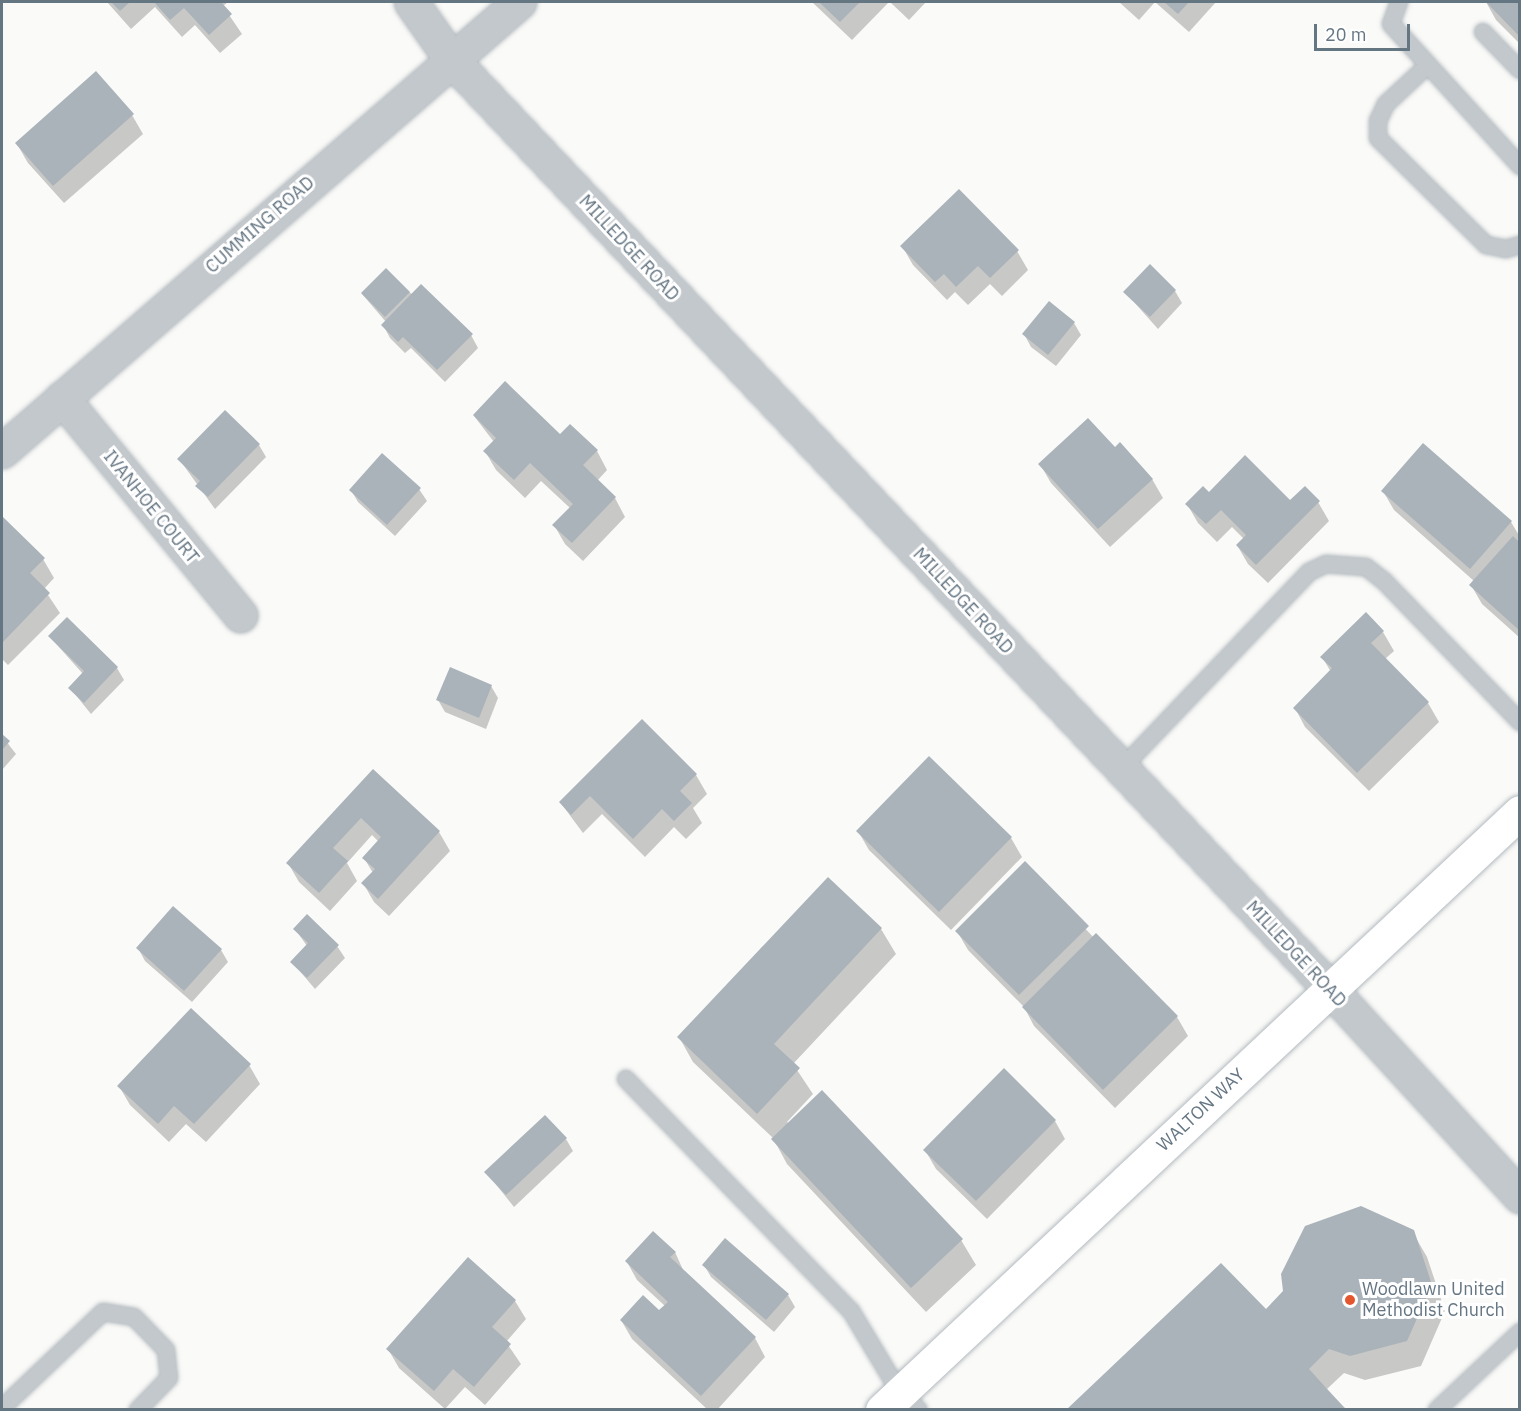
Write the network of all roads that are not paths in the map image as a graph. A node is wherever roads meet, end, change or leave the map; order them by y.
1 (411, 2) edge
2 (519, 2) edge
3 (1399, 2) edge
4 (1483, 32) dead end
5 (451, 59) junction
6 (1428, 65) junction
7 (1520, 70) edge
8 (1520, 166) edge
9 (1520, 246) edge
10 (62, 398) junction
11 (2, 451) edge
12 (240, 615) dead end
13 (1520, 722) edge
14 (1121, 769) junction
15 (1520, 812) edge
16 (1330, 989) junction
17 (626, 1079) dead end
18 (1520, 1196) edge
19 (1520, 1332) edge
20 (900, 1404) edge
21 (2, 1408) edge
22 (138, 1410) edge
23 (1437, 1410) edge

1 - 5 street, MILLEDGE ROAD
2 - 5 street, CUMMING ROAD
3 - 6 lane
4 - 7 lane
5 - 10 street, CUMMING ROAD
5 - 14 street, MILLEDGE ROAD
6 - 8 lane
6 - 9 lane
10 - 11 street, CUMMING ROAD
10 - 12 street, IVANHOE COURT
13 - 14 lane
14 - 16 street, MILLEDGE ROAD
15 - 16 main road, WALTON WAY
16 - 18 street, MILLEDGE ROAD
16 - 20 main road, WALTON WAY
17 - 20 lane
19 - 23 lane
21 - 22 lane

